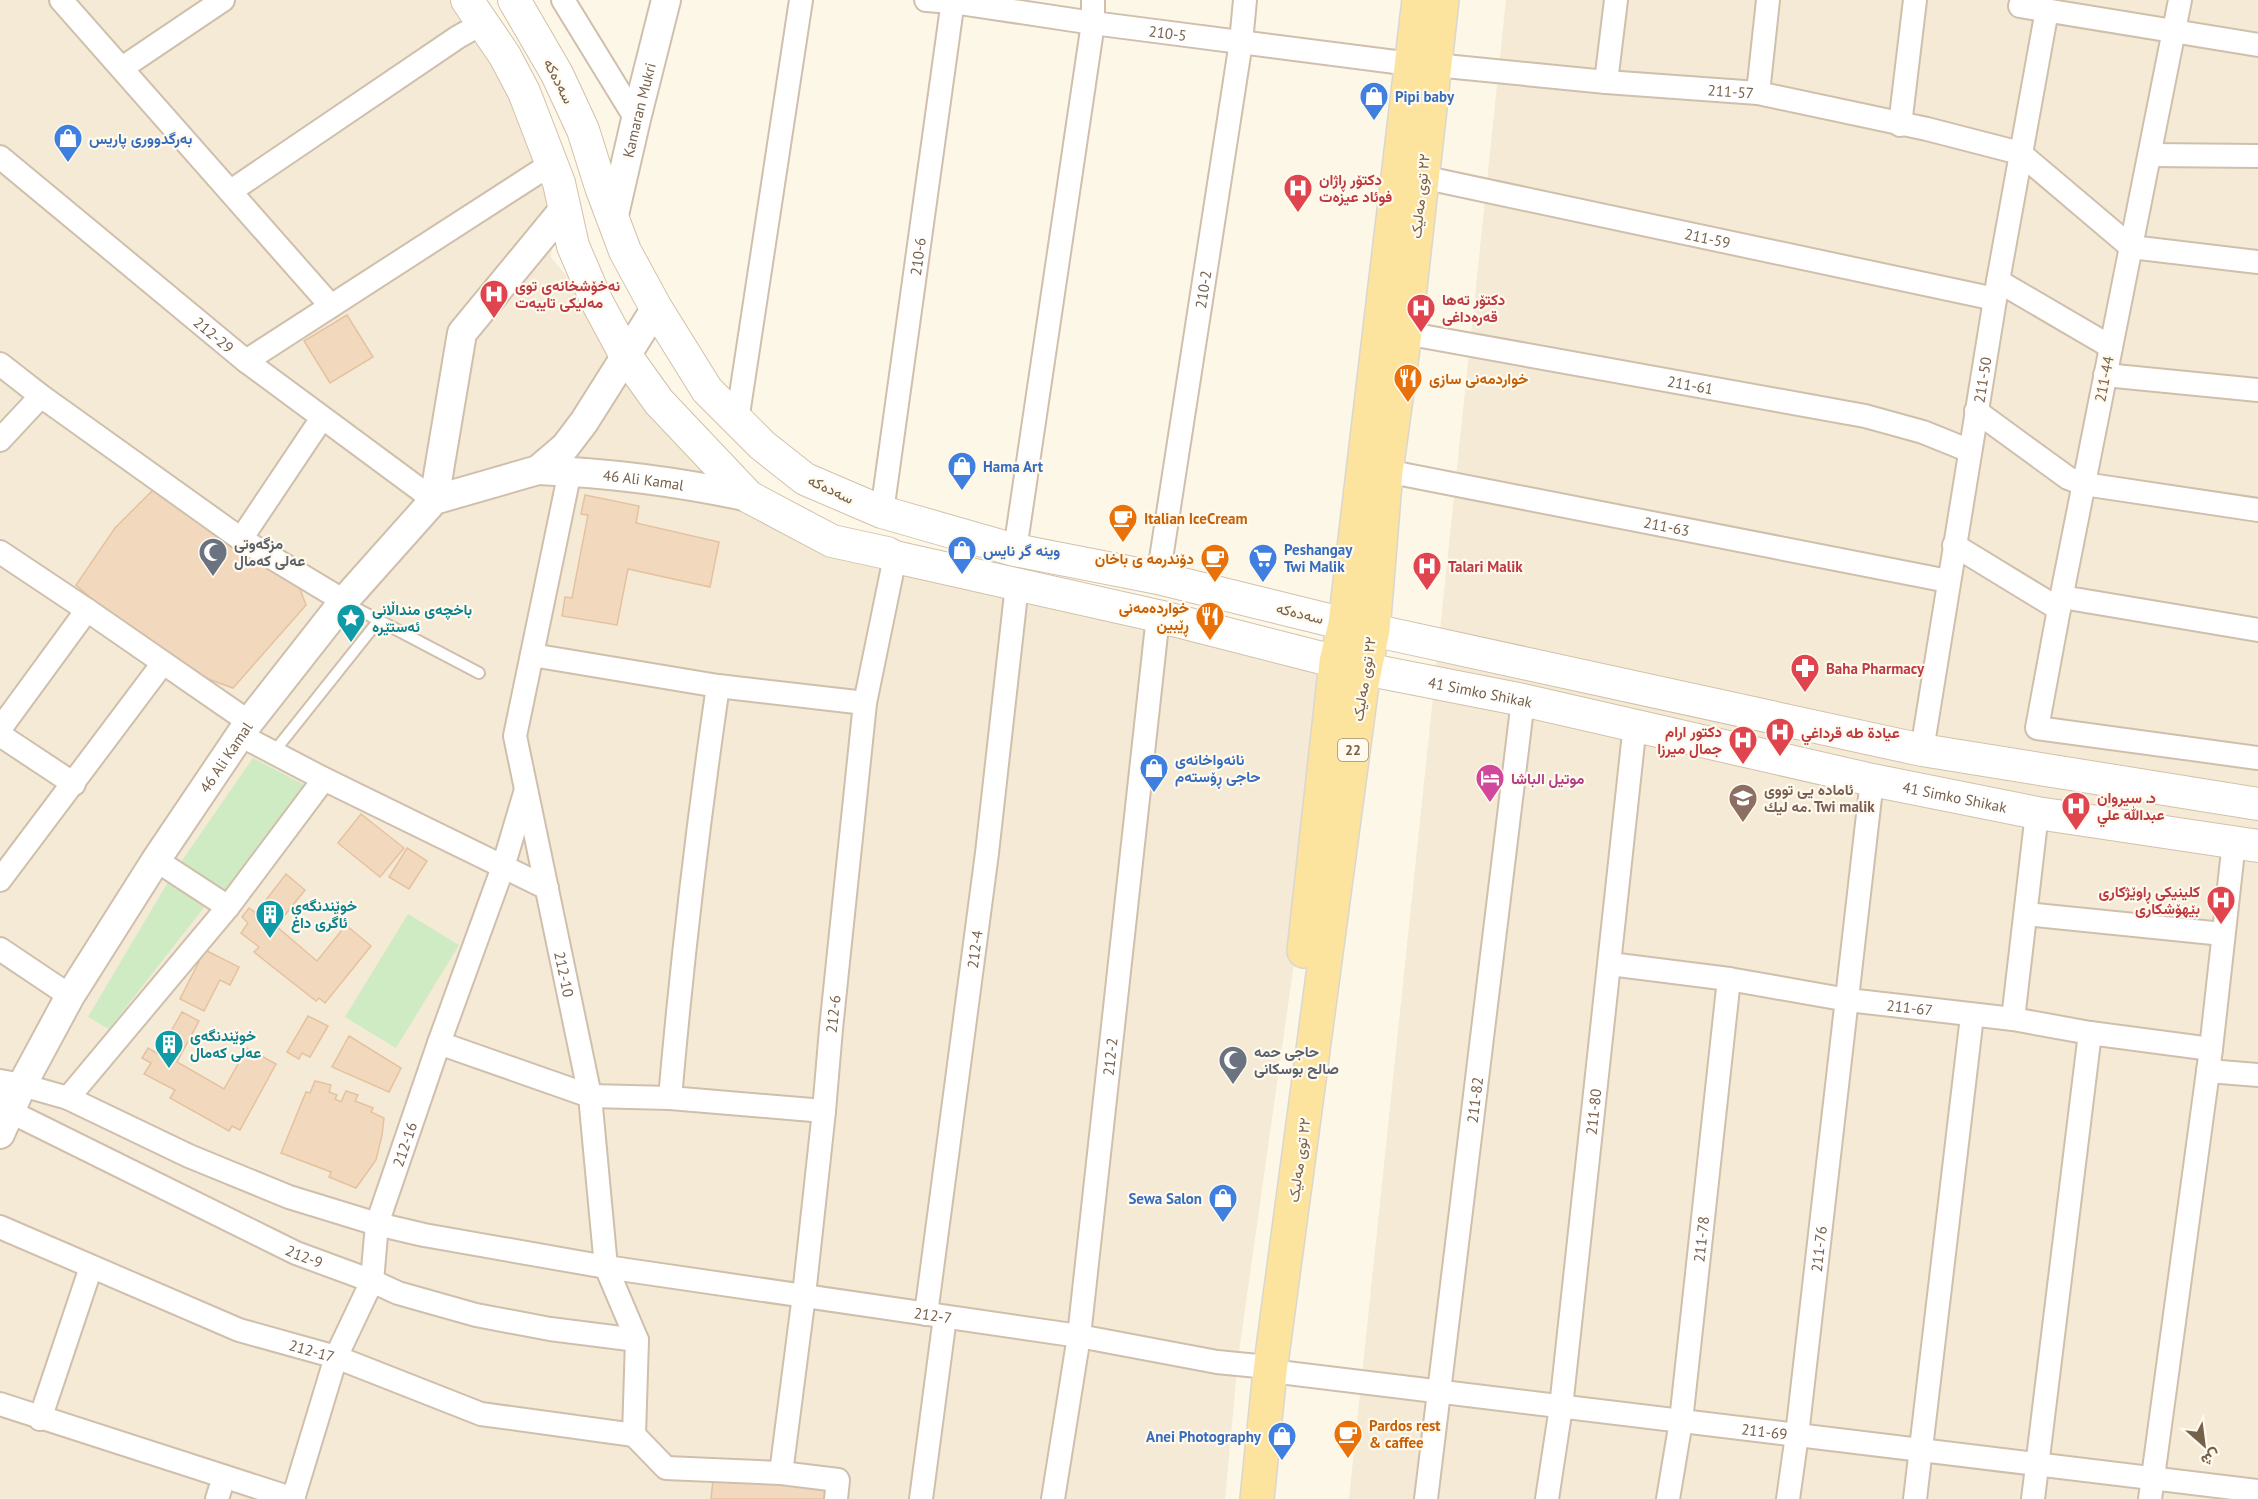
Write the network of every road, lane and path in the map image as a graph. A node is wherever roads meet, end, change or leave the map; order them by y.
1 (61, 0) edge
2 (222, 0) edge
3 (514, 0) edge
4 (563, 0) edge
5 (666, 0) edge
6 (801, 0) edge
7 (926, 0) edge
8 (1093, 0) edge
9 (1245, 0) edge
10 (1419, 0) edge
11 (1443, 0) edge
12 (1616, 0) edge
13 (1768, 0) edge
14 (1915, 0) edge
15 (2180, 0) edge
16 (953, 1) edge
17 (2021, 3) edge
18 (2047, 10) junction
19 (475, 12) edge
20 (1093, 23) junction
21 (2173, 32) junction
22 (1241, 42) junction
23 (2258, 45) edge
24 (1423, 64) junction
25 (122, 68) junction
26 (1606, 82) junction
27 (1758, 93) junction
28 (636, 119) junction
29 (1900, 125) junction
30 (2020, 153) junction
31 (2150, 155) junction
32 (0, 156) edge
33 (2258, 156) edge
34 (551, 164) junction
35 (1422, 177) junction
36 (231, 191) junction
37 (565, 208) junction
38 (613, 219) junction
39 (2131, 247) junction
40 (2258, 262) edge
41 (1996, 290) junction
42 (331, 306) junction
43 (656, 308) junction
44 (1405, 333) junction
45 (2111, 347) junction
46 (626, 357) junction
47 (246, 361) junction
48 (0, 364) edge
49 (2105, 375) junction
50 (2258, 390) edge
51 (41, 396) junction
52 (1976, 411) junction
53 (322, 418) junction
54 (737, 421) junction
55 (0, 440) edge
56 (1970, 451) junction
57 (538, 470) junction
58 (570, 471) junction
59 (1386, 471) junction
60 (2084, 484) junction
61 (749, 497) junction
62 (434, 500) junction
63 (2258, 510) edge
64 (882, 513) junction
65 (241, 539) junction
66 (1954, 545) junction
67 (1015, 550) junction
68 (0, 552) edge
69 (895, 557) junction
70 (1158, 578) junction
71 (1948, 581) junction
72 (1017, 585) junction
73 (344, 601) junction
74 (2060, 603) junction
75 (87, 610) junction
76 (1158, 616) junction
77 (379, 620) junction
78 (1359, 627) junction
79 (2258, 630) edge
80 (532, 655) junction
81 (163, 663) junction
82 (1350, 665) junction
83 (479, 673) dead end
84 (718, 686) junction
85 (1523, 700) junction
86 (866, 703) junction
87 (1635, 724) junction
88 (0, 729) edge
89 (244, 729) junction
90 (0, 735) edge
91 (1922, 750) junction
92 (273, 753) junction
93 (2257, 753) edge
94 (324, 779) junction
95 (1872, 780) junction
96 (74, 784) junction
97 (2156, 788) junction
98 (526, 790) junction
99 (2258, 804) edge
100 (2037, 813) junction
101 (2147, 830) junction
102 (2246, 844) edge
103 (156, 860) junction
104 (503, 867) junction
105 (0, 880) edge
106 (547, 888) junction
107 (228, 908) junction
108 (2026, 914) junction
109 (2223, 934) junction
110 (0, 949) edge
111 (1610, 964) junction
112 (1729, 979) junction
113 (70, 996) junction
114 (1848, 1000) junction
115 (1972, 1016) junction
116 (2013, 1019) junction
117 (2090, 1033) junction
118 (438, 1043) junction
119 (2209, 1060) junction
120 (2258, 1075) edge
121 (590, 1096) junction
122 (68, 1098) junction
123 (670, 1098) junction
124 (6, 1102) edge
125 (825, 1111) junction
126 (377, 1224) junction
127 (0, 1227) edge
128 (91, 1267) junction
129 (606, 1267) junction
130 (372, 1281) junction
131 (804, 1295) junction
132 (935, 1315) junction
133 (1079, 1336) junction
134 (638, 1341) junction
135 (336, 1357) junction
136 (1264, 1369) junction
137 (1440, 1392) junction
138 (0, 1404) edge
139 (1561, 1407) junction
140 (40, 1419) junction
141 (1681, 1421) junction
142 (634, 1435) junction
143 (1797, 1435) junction
144 (1921, 1450) junction
145 (2037, 1465) junction
146 (781, 1473) junction
147 (224, 1477) junction
148 (2151, 1489) edge
149 (2258, 1491) edge
150 (218, 1499) edge
151 (293, 1499) edge
152 (836, 1499) edge
153 (921, 1499) edge
154 (1053, 1499) edge
155 (1242, 1499) edge
156 (1257, 1499) edge
157 (1426, 1499) edge
158 (1547, 1499) edge
159 (1668, 1499) edge
160 (1788, 1499) edge
161 (1915, 1499) edge
162 (2033, 1499) edge

1 - 25 street
2 - 25 street
3 - 38 main road, سەدەکە
4 - 28 street
5 - 28 street, Kamaran Mukri
6 - 54 street
7 - 16 street, 210-5
8 - 20 street
9 - 22 street, 210-2
10 - 24 main road, ٢٢ توی مەلیک / 22
11 - 24 main road, ٢٢ توی مەلیک / 22
12 - 26 street
13 - 27 street
14 - 29 street
15 - 21 street, 211-44
16 - 20 street, 210-5
16 - 64 street, 210-6
17 - 18 street
18 - 21 street
18 - 30 street, 211-50
19 - 34 main road
19 - 36 street
20 - 22 street, 210-5
20 - 67 street
21 - 23 street
21 - 31 street, 211-44
22 - 24 street, 210-5
22 - 70 street, 210-2
24 - 26 street, 211-57
24 - 35 main road, ٢٢ توی مەلیک / 22
24 - 78 main road, ٢٢ توی مەلیک / 22
25 - 36 street
26 - 27 street, 211-57
27 - 29 street, 211-57
28 - 38 street, Kamaran Mukri
29 - 30 street, 211-57
30 - 39 street
30 - 41 street, 211-50
31 - 33 street
31 - 39 street, 211-44
32 - 47 street, 212-29
34 - 37 main road
34 - 42 street
35 - 41 street, 211-59
35 - 44 main road, ٢٢ توی مەلیک / 22
36 - 42 street
37 - 46 main road
37 - 62 street
38 - 43 main road, سەدەکە
39 - 40 street
39 - 45 street, 211-44
41 - 45 street, 211-59
41 - 52 street, 211-50
42 - 47 street
43 - 46 street, 46 Ali Kamal
43 - 54 main road, سەدەکە
44 - 56 street, 211-61
44 - 59 main road, ٢٢ توی مەلیک / 22
45 - 49 street, 211-44
46 - 57 street, 46 Ali Kamal
46 - 61 main road, 41 Simko Shikak
47 - 53 street, 212-29
48 - 51 street
49 - 50 street
49 - 60 street, 211-44
51 - 55 street
51 - 65 street
52 - 56 street, 211-50
52 - 60 street
53 - 62 street, 212-29
53 - 65 street
54 - 64 main road, سەدەکە
56 - 66 street, 211-50
57 - 58 street, 46 Ali Kamal
57 - 62 street, 46 Ali Kamal
58 - 61 street, 46 Ali Kamal
58 - 80 street, 212-10
59 - 71 street, 211-63
59 - 78 main road, ٢٢ توی مەلیک / 22
60 - 63 street
60 - 74 street, 211-44
61 - 69 main road, 41 Simko Shikak
62 - 73 street, 46 Ali Kamal
64 - 67 main road, سەدەکە
65 - 73 street
66 - 71 street, 211-50
66 - 74 street
67 - 70 main road, سەدەکە
68 - 75 street
69 - 72 main road, 41 Simko Shikak
69 - 86 street, 212-6
70 - 78 main road, سەدەکە
71 - 91 street, 211-50
72 - 76 main road, 41 Simko Shikak
72 - 132 street, 212-4
73 - 77 lane
73 - 89 street, 46 Ali Kamal
74 - 79 street
74 - 93 street, 211-44
75 - 81 street
75 - 88 street
76 - 82 main road, 41 Simko Shikak
76 - 133 street, 212-2
77 - 83 lane
77 - 92 lane
78 - 82 main road, ٢٢ توی مەلیک / 22
78 - 91 main road
80 - 84 street
80 - 98 street, 212-10
81 - 89 street
81 - 96 street
82 - 85 main road, 41 Simko Shikak
82 - 136 main road, ٢٢ توی مەلیک / 22
84 - 86 street
84 - 123 street
85 - 87 main road, 41 Simko Shikak
85 - 137 street, 211-82
86 - 125 street, 212-6
87 - 95 main road, 41 Simko Shikak
87 - 111 street, 211-80
89 - 92 street
89 - 103 street, 46 Ali Kamal
90 - 96 street
91 - 97 main road
92 - 94 street
94 - 104 street
94 - 107 street
95 - 100 main road, 41 Simko Shikak
95 - 114 street, 211-76
96 - 105 street
97 - 99 main road
97 - 101 main road
98 - 104 street, 212-16
98 - 106 street, 212-10
100 - 101 main road, 41 Simko Shikak
100 - 108 street
101 - 102 main road, 41 Simko Shikak
102 - 109 street
103 - 107 street
103 - 113 street, 46 Ali Kamal
104 - 106 street
104 - 118 street, 212-16
106 - 121 street, 212-10
107 - 122 street
108 - 109 street
108 - 116 street
109 - 119 street
110 - 113 street
111 - 112 street, 211-67
111 - 139 street, 211-80
112 - 114 street, 211-67
112 - 141 street, 211-78
113 - 124 street, 46 Ali Kamal
114 - 115 street, 211-67
114 - 143 street, 211-76
115 - 116 street, 211-67
115 - 144 street
116 - 117 street, 211-67
117 - 119 street, 211-67
117 - 145 street
118 - 121 street
118 - 126 street, 212-16
119 - 120 street, 211-67
119 - 148 street
121 - 123 street
121 - 129 street, 212-10
122 - 124 street
122 - 126 street
123 - 125 street
124 - 130 street, 212-9
125 - 131 street, 212-6
126 - 129 street
126 - 130 street, 212-16
127 - 128 street, 212-17
128 - 135 street, 212-17
128 - 140 street
129 - 131 street, 212-7
129 - 134 street, 212-10
130 - 134 street, 212-9
130 - 135 street, 212-16
131 - 132 street, 212-7
131 - 146 street, 212-6
132 - 133 street, 212-7
132 - 153 street, 212-4
133 - 136 street, 212-7
133 - 154 street, 212-2
134 - 142 street, 212-10
135 - 142 street, 212-17
135 - 151 street, 212-16
136 - 137 street, 211-69
136 - 155 main road, ٢٢ توی مەلیک / 22
136 - 156 main road, ٢٢ توی مەلیک / 22
137 - 139 street, 211-69
137 - 157 street, 211-82
138 - 140 street
139 - 141 street, 211-69
139 - 158 street, 211-80
140 - 147 street
141 - 143 street, 211-69
141 - 159 street, 211-78
142 - 146 street
143 - 144 street, 211-69
143 - 160 street, 211-76
144 - 145 street, 211-69
144 - 161 street
145 - 148 street, 211-69
145 - 162 street
146 - 152 street
147 - 150 street
147 - 151 street
148 - 149 street, 211-69

